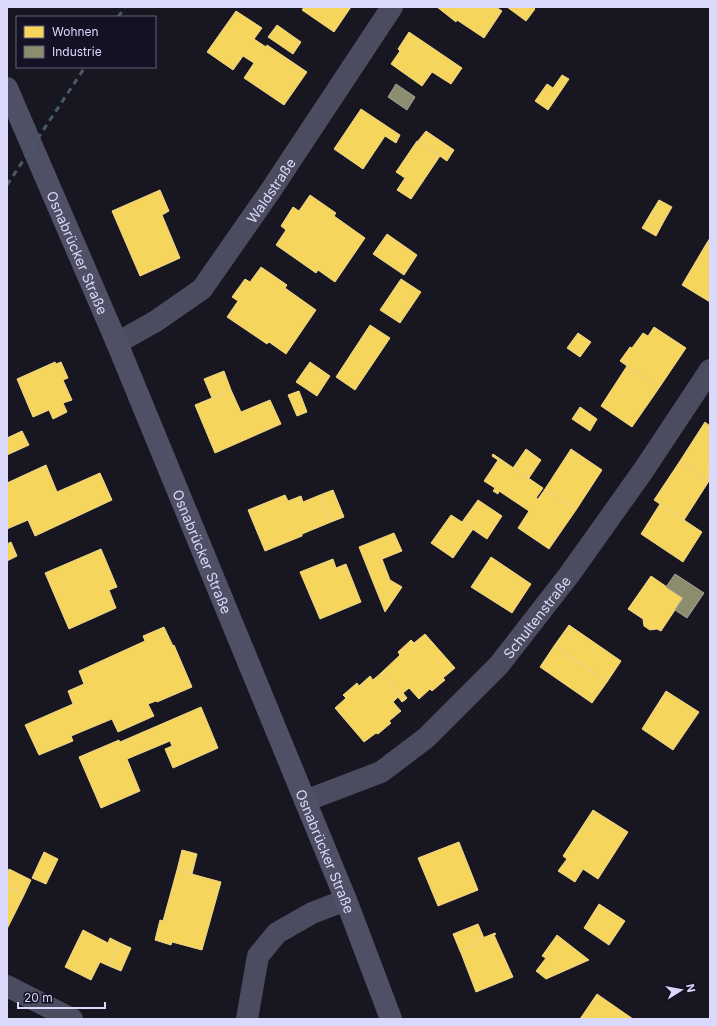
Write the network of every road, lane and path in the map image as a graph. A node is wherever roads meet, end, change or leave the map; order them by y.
1 (392, 7) edge
2 (7, 88) edge
3 (117, 343) junction
4 (710, 370) edge
5 (305, 801) junction
6 (346, 900) junction
7 (7, 986) edge
8 (72, 1019) edge
9 (247, 1019) edge
10 (391, 1019) edge

1 - 3 street, Waldstraße
2 - 3 main road, Osnabrücker Straße
3 - 5 main road, Osnabrücker Straße
4 - 5 street, Schultenstraße
5 - 6 main road, Osnabrücker Straße
6 - 9 street
6 - 10 main road, Osnabrücker Straße
7 - 8 street

